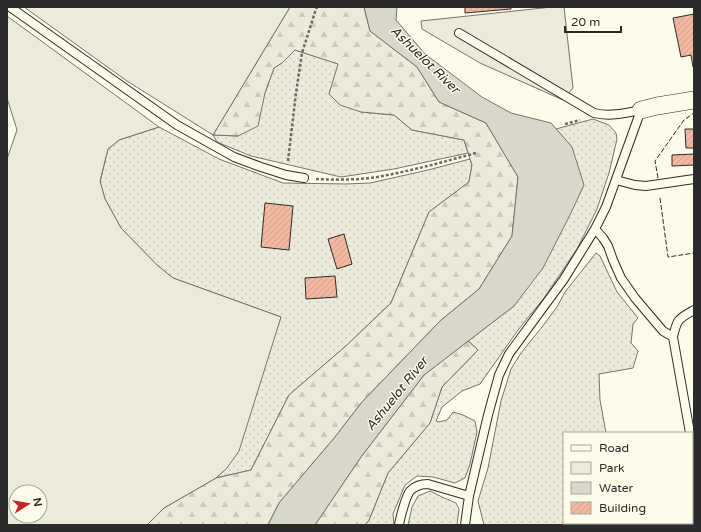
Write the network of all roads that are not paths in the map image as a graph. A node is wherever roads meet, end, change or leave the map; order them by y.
1 (10, 7) edge
2 (459, 33) dead end
3 (694, 100) edge
4 (641, 110) junction
5 (304, 178) road end
6 (694, 179) edge
7 (616, 180) junction
8 (595, 229) junction
9 (694, 310) edge
10 (673, 337) junction
11 (690, 432) edge
12 (470, 496) junction
13 (399, 525) edge
14 (465, 525) edge

1 - 5 lane
2 - 4 lane
3 - 4 street
4 - 7 lane
6 - 7 lane
7 - 8 lane
8 - 10 lane
8 - 12 lane
9 - 10 lane
10 - 11 lane
12 - 13 lane
12 - 14 lane

